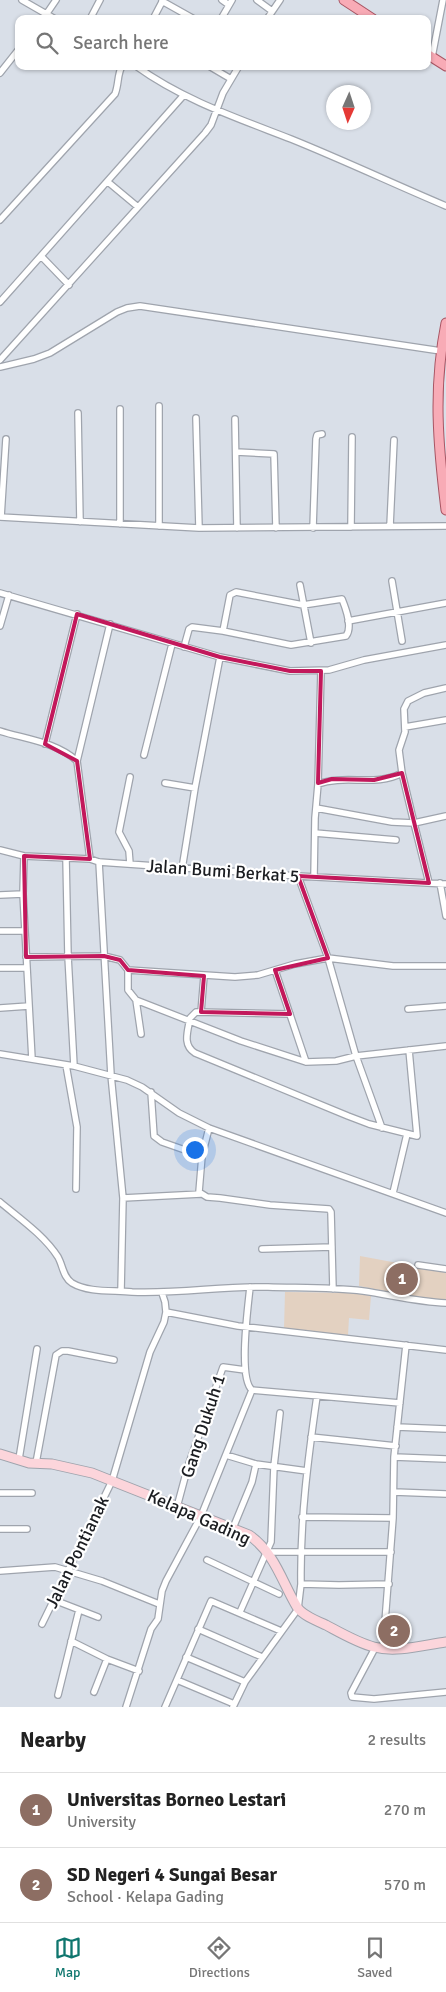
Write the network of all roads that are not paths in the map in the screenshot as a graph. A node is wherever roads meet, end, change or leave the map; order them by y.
1 (22, 0) edge
2 (56, 0) edge
3 (163, 0) edge
4 (222, 0) edge
5 (257, 0) edge
6 (280, 0) edge
7 (344, 0) edge
8 (443, 0) edge
9 (98, 1) edge
10 (231, 2) edge
11 (272, 11) junction
12 (44, 15) edge
13 (47, 15) edge
14 (92, 15) edge
15 (155, 15) edge
16 (187, 15) edge
17 (223, 15) edge
18 (270, 15) edge
19 (367, 15) edge
20 (431, 47) edge
21 (15, 54) edge
22 (431, 56) edge
23 (446, 66) edge
24 (120, 70) edge
25 (141, 70) edge
26 (216, 70) edge
27 (236, 70) edge
28 (0, 73) edge
29 (231, 79) junction
30 (183, 96) junction
31 (217, 110) junction
32 (108, 182) junction
33 (446, 206) edge
34 (138, 207) junction
35 (0, 220) edge
36 (41, 256) junction
37 (69, 285) junction
38 (0, 302) edge
39 (446, 324) edge
40 (441, 351) junction
41 (0, 360) edge
42 (0, 367) edge
43 (160, 406) dead end
44 (120, 408) dead end
45 (78, 413) dead end
46 (196, 418) dead end
47 (235, 419) dead end
48 (322, 434) dead end
49 (352, 437) dead end
50 (6, 439) dead end
51 (394, 440) dead end
52 (236, 452) junction
53 (446, 510) edge
54 (0, 517) edge
55 (80, 522) junction
56 (120, 524) junction
57 (159, 526) junction
58 (390, 526) junction
59 (446, 526) edge
60 (351, 527) junction
61 (199, 528) junction
62 (237, 528) junction
63 (276, 528) junction
64 (313, 528) junction
65 (392, 581) dead end
66 (300, 584) dead end
67 (0, 593) edge
68 (8, 595) junction
69 (446, 603) edge
70 (304, 605) junction
71 (397, 612) junction
72 (77, 614) junction
73 (348, 621) junction
74 (110, 624) junction
75 (0, 626) edge
76 (223, 631) junction
77 (402, 641) dead end
78 (311, 643) junction
79 (172, 644) junction
80 (446, 645) edge
81 (184, 647) junction
82 (220, 657) junction
83 (321, 671) junction
84 (446, 688) edge
85 (446, 720) edge
86 (405, 727) junction
87 (0, 731) edge
88 (45, 744) junction
89 (144, 755) dead end
90 (77, 761) junction
91 (402, 773) junction
92 (130, 777) dead end
93 (165, 783) dead end
94 (318, 784) junction
95 (195, 788) junction
96 (316, 808) junction
97 (446, 816) edge
98 (414, 823) junction
99 (315, 833) junction
100 (396, 840) dead end
101 (0, 850) edge
102 (24, 856) junction
103 (66, 858) junction
104 (90, 859) junction
105 (99, 862) junction
106 (130, 864) junction
107 (182, 869) junction
108 (298, 876) junction
109 (314, 877) junction
110 (429, 883) junction
111 (443, 884) edge
112 (23, 894) junction
113 (0, 895) edge
114 (446, 916) edge
115 (25, 931) junction
116 (0, 932) edge
117 (68, 956) junction
118 (104, 956) junction
119 (26, 957) junction
120 (328, 958) junction
121 (446, 966) edge
122 (0, 968) edge
123 (27, 968) junction
124 (128, 970) junction
125 (275, 970) junction
126 (204, 976) junction
127 (136, 1000) junction
128 (29, 1006) junction
129 (446, 1006) edge
130 (0, 1008) edge
131 (408, 1009) dead end
132 (201, 1012) junction
133 (290, 1014) junction
134 (189, 1022) junction
135 (141, 1034) dead end
136 (446, 1046) edge
137 (409, 1050) junction
138 (0, 1054) edge
139 (356, 1056) junction
140 (32, 1059) junction
141 (306, 1062) junction
142 (66, 1065) junction
143 (74, 1066) junction
144 (111, 1075) junction
145 (151, 1092) junction
146 (209, 1128) junction
147 (382, 1128) junction
148 (407, 1134) junction
149 (202, 1156) junction
150 (76, 1189) dead end
151 (393, 1193) junction
152 (201, 1194) junction
153 (123, 1198) junction
154 (0, 1202) edge
155 (446, 1213) edge
156 (332, 1247) junction
157 (262, 1249) dead end
158 (418, 1265) dead end
159 (446, 1269) edge
160 (250, 1288) junction
161 (334, 1289) junction
162 (121, 1291) junction
163 (162, 1294) junction
164 (446, 1303) edge
165 (166, 1312) junction
166 (246, 1327) junction
167 (406, 1346) junction
168 (36, 1349) dead end
169 (446, 1350) edge
170 (114, 1360) dead end
171 (245, 1370) junction
172 (252, 1390) junction
173 (317, 1396) junction
174 (400, 1403) junction
175 (280, 1412) dead end
176 (397, 1426) junction
177 (446, 1429) edge
178 (312, 1437) junction
179 (396, 1446) junction
180 (0, 1454) edge
181 (226, 1455) junction
182 (394, 1457) junction
183 (19, 1459) junction
184 (446, 1459) edge
185 (36, 1463) junction
186 (256, 1464) junction
187 (274, 1466) junction
188 (307, 1471) junction
189 (112, 1481) junction
190 (394, 1492) junction
191 (0, 1493) edge
192 (32, 1493) dead end
193 (446, 1494) edge
194 (177, 1507) junction
195 (201, 1516) junction
196 (302, 1517) junction
197 (393, 1518) junction
198 (233, 1528) junction
199 (0, 1529) edge
200 (27, 1530) dead end
201 (267, 1552) junction
202 (300, 1552) junction
203 (391, 1552) junction
204 (207, 1560) dead end
205 (68, 1570) junction
206 (0, 1571) edge
207 (253, 1582) junction
208 (301, 1584) junction
209 (389, 1584) junction
210 (279, 1594) dead end
211 (54, 1600) junction
212 (159, 1604) junction
213 (298, 1609) junction
214 (79, 1610) junction
215 (240, 1612) junction
216 (98, 1617) dead end
217 (42, 1624) dead end
218 (198, 1629) junction
219 (281, 1631) junction
220 (71, 1641) junction
221 (446, 1642) edge
222 (379, 1648) junction
223 (186, 1657) junction
224 (262, 1657) junction
225 (107, 1659) junction
226 (138, 1671) junction
227 (177, 1680) junction
228 (245, 1682) junction
229 (94, 1692) dead end
230 (446, 1692) edge
231 (58, 1695) dead end
232 (234, 1706) edge
233 (126, 1707) edge
234 (165, 1707) edge

1 - 12 street
2 - 13 street
3 - 15 street
3 - 16 street
4 - 10 street
5 - 11 street
6 - 11 street
7 - 19 main road
8 - 20 street
9 - 14 street
10 - 17 street
11 - 18 street
21 - 28 street
22 - 23 main road
24 - 35 street
25 - 30 street
26 - 29 street
27 - 29 street
29 - 31 street
30 - 31 street
30 - 32 street
31 - 33 street
31 - 34 street
32 - 34 street
32 - 36 street
34 - 37 street
36 - 37 street
36 - 38 street
37 - 41 street
39 - 40 main road
40 - 42 street
40 - 53 main road
43 - 57 street
44 - 56 street
45 - 55 street
46 - 61 street
47 - 52 street
48 - 64 street
49 - 60 street
50 - 54 street
51 - 58 street
52 - 62 street
52 - 63 street
54 - 55 street
55 - 56 street
56 - 57 street
57 - 61 street
58 - 59 street
58 - 60 street
60 - 64 street
61 - 62 street
62 - 63 street
63 - 64 street
65 - 71 street
66 - 70 street
67 - 68 street
68 - 72 street
68 - 75 street
69 - 71 street
70 - 73 street
70 - 76 street
70 - 78 street
71 - 73 street
71 - 77 street
72 - 74 street
72 - 88 street
73 - 78 street
74 - 79 street
74 - 90 street
76 - 78 street
76 - 81 street
79 - 81 street
79 - 89 street
80 - 83 street
81 - 82 street
82 - 83 street
82 - 95 street
83 - 94 street
84 - 86 street
85 - 86 street
86 - 91 street
87 - 88 street
88 - 90 street
90 - 104 street
91 - 94 street
91 - 98 street
92 - 106 street
93 - 95 street
94 - 96 street
95 - 107 street
96 - 98 street
96 - 99 street
97 - 98 street
98 - 110 street
99 - 100 street
99 - 109 street
101 - 102 street, Jalan Bumi Berkat 5
102 - 103 street, Jalan Bumi Berkat 5
102 - 112 street
103 - 104 street, Jalan Bumi Berkat 5
103 - 117 street
104 - 105 street, Jalan Bumi Berkat 5
105 - 106 street, Jalan Bumi Berkat 5
105 - 118 street
106 - 107 street, Jalan Bumi Berkat 5
107 - 108 street, Jalan Bumi Berkat 5
108 - 109 street, Jalan Bumi Berkat 5
108 - 120 street
109 - 110 street, Jalan Bumi Berkat 5
110 - 111 street, Jalan Bumi Berkat 5
111 - 114 street
112 - 113 street
112 - 115 street
115 - 116 street
115 - 119 street
117 - 118 street
117 - 119 street
117 - 143 street
118 - 124 street
118 - 144 street
119 - 123 street
120 - 121 street
120 - 125 street
120 - 139 street
122 - 123 street
123 - 128 street
124 - 126 street
124 - 127 street
125 - 126 street
125 - 133 street
126 - 132 street
127 - 134 street
127 - 135 street
128 - 130 street
128 - 140 street
129 - 131 street
132 - 133 street
132 - 134 street
133 - 141 street
134 - 141 street
134 - 147 street
136 - 137 street
137 - 139 street
137 - 148 street
138 - 140 street
139 - 141 street
139 - 147 street
140 - 142 street
142 - 143 street
142 - 150 street
143 - 144 street
144 - 145 street
144 - 153 street
145 - 146 street
145 - 149 street
146 - 149 street
146 - 151 street
147 - 148 street
148 - 151 street
149 - 152 street
151 - 155 street
152 - 153 street
152 - 156 street
153 - 162 street
154 - 162 street
156 - 157 street
156 - 161 street
158 - 159 street
160 - 161 street
160 - 163 street
160 - 166 street
161 - 164 street
162 - 163 street
163 - 165 street
165 - 166 street
165 - 189 street, Jalan Pontianak
166 - 167 street
166 - 171 street
167 - 169 street
167 - 174 street
168 - 183 street
170 - 185 street
171 - 172 street
171 - 194 street, Gang Dukuh 1
172 - 173 street
172 - 181 street
173 - 174 street
173 - 178 street
174 - 176 street
175 - 187 street
176 - 177 street
176 - 179 street
178 - 179 street
178 - 188 street
179 - 182 street
180 - 183 street, Kelapa Gading
181 - 186 street
181 - 195 street
182 - 184 street
182 - 190 street
183 - 185 street, Kelapa Gading
185 - 189 street, Kelapa Gading
186 - 187 street
186 - 198 street
187 - 188 street
187 - 201 street
188 - 196 street
189 - 194 street, Kelapa Gading
189 - 205 street, Jalan Pontianak
190 - 193 street
190 - 197 street
191 - 192 street
194 - 195 street, Kelapa Gading
195 - 198 street, Kelapa Gading
195 - 212 street
196 - 197 street
196 - 202 street
197 - 203 street
198 - 201 street, Kelapa Gading
199 - 200 street
201 - 202 street
201 - 207 street
201 - 213 street, Kelapa Gading
202 - 203 street
202 - 208 street
203 - 209 street
204 - 207 street
205 - 206 street
205 - 211 street, Jalan Pontianak
205 - 212 street
207 - 210 street
207 - 215 street
208 - 209 street
208 - 213 street
209 - 222 street
211 - 214 street
211 - 217 street, Jalan Pontianak
212 - 226 street
213 - 219 street
213 - 222 street
214 - 216 street
214 - 220 street
215 - 218 street
215 - 219 street
218 - 223 street
218 - 224 street
219 - 224 street
220 - 225 street
220 - 231 street
221 - 222 street
222 - 230 street
223 - 227 street
223 - 228 street
224 - 228 street
225 - 226 street
225 - 229 street
226 - 233 street
227 - 232 street
227 - 234 street
228 - 232 street

